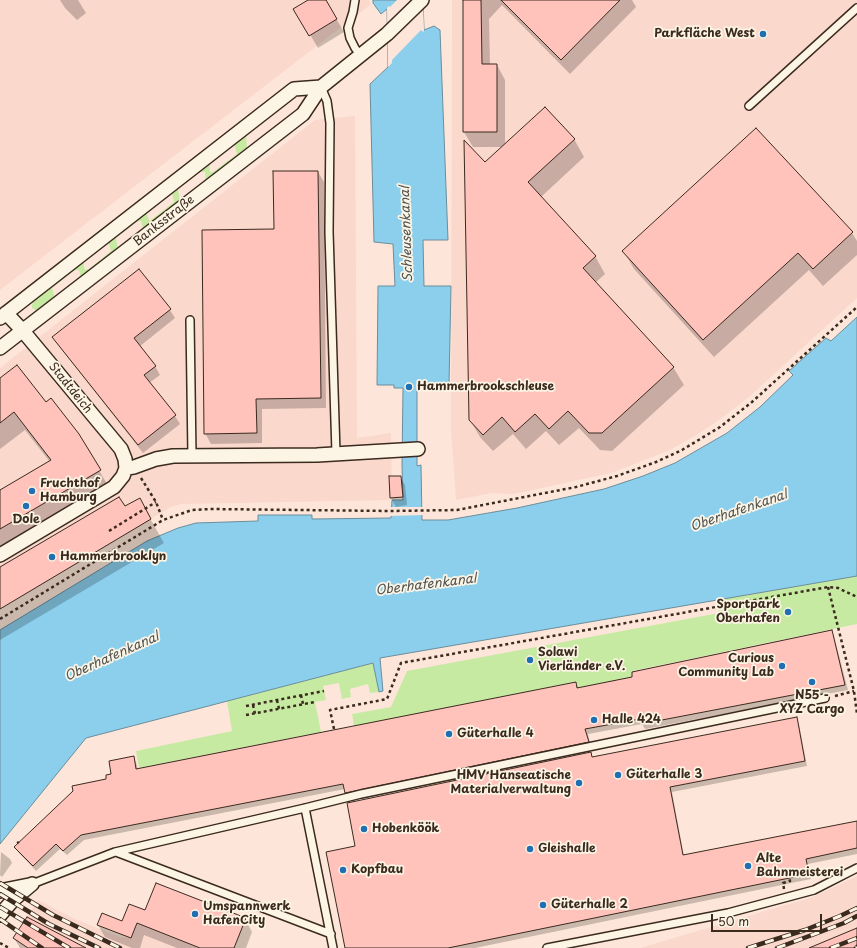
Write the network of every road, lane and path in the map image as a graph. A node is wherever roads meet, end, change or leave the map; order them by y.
1 (355, 0) edge
2 (422, 0) edge
3 (857, 8) edge
4 (361, 56) junction
5 (321, 87) junction
6 (749, 106) dead end
7 (857, 307) edge
8 (3, 315) edge
9 (190, 320) dead end
10 (23, 331) junction
11 (0, 348) edge
12 (418, 449) dead end
13 (336, 453) junction
14 (192, 456) junction
15 (130, 467) junction
16 (156, 502) junction
17 (163, 520) junction
18 (109, 531) dead end
19 (0, 555) edge
20 (828, 587) junction
21 (857, 597) edge
22 (0, 619) edge
23 (324, 690) dead end
24 (854, 691) junction
25 (301, 695) junction
26 (825, 698) joint
27 (277, 700) junction
28 (315, 702) dead end
29 (303, 704) junction
30 (253, 705) junction
31 (246, 706) dead end
32 (279, 709) junction
33 (255, 714) junction
34 (857, 714) edge
35 (246, 716) dead end
36 (334, 730) dead end
37 (305, 808) junction
38 (115, 852) junction
39 (857, 868) edge
40 (789, 878) dead end
41 (783, 883) dead end
42 (32, 884) junction
43 (0, 890) edge
44 (0, 915) edge
45 (331, 934) junction
46 (0, 943) edge
47 (9, 948) edge
48 (334, 948) edge
49 (547, 948) edge

1 - 4 lane
2 - 4 street, Banksstraße
3 - 6 lane
4 - 5 street, Banksstraße
5 - 8 street, Banksstraße
5 - 10 street, Banksstraße
5 - 13 lane
7 - 17 path
8 - 10 street, Stadtdeich
9 - 14 lane
10 - 11 street, Banksstraße
10 - 15 street, Stadtdeich
12 - 13 street
13 - 14 street
14 - 15 street
15 - 16 path
15 - 19 street
16 - 17 path
16 - 18 path
17 - 22 path
20 - 21 path
20 - 24 path
20 - 36 path
23 - 25 path
24 - 26 path
24 - 34 path
25 - 27 path
25 - 29 path
26 - 37 lane
27 - 30 path
27 - 32 path
28 - 29 path
29 - 32 path
30 - 31 path
30 - 33 path
32 - 33 path
33 - 35 path
37 - 38 lane
37 - 45 lane
38 - 42 lane
38 - 45 lane
39 - 49 lane
40 - 41 path
42 - 43 street
42 - 44 street
45 - 48 lane
46 - 47 path

